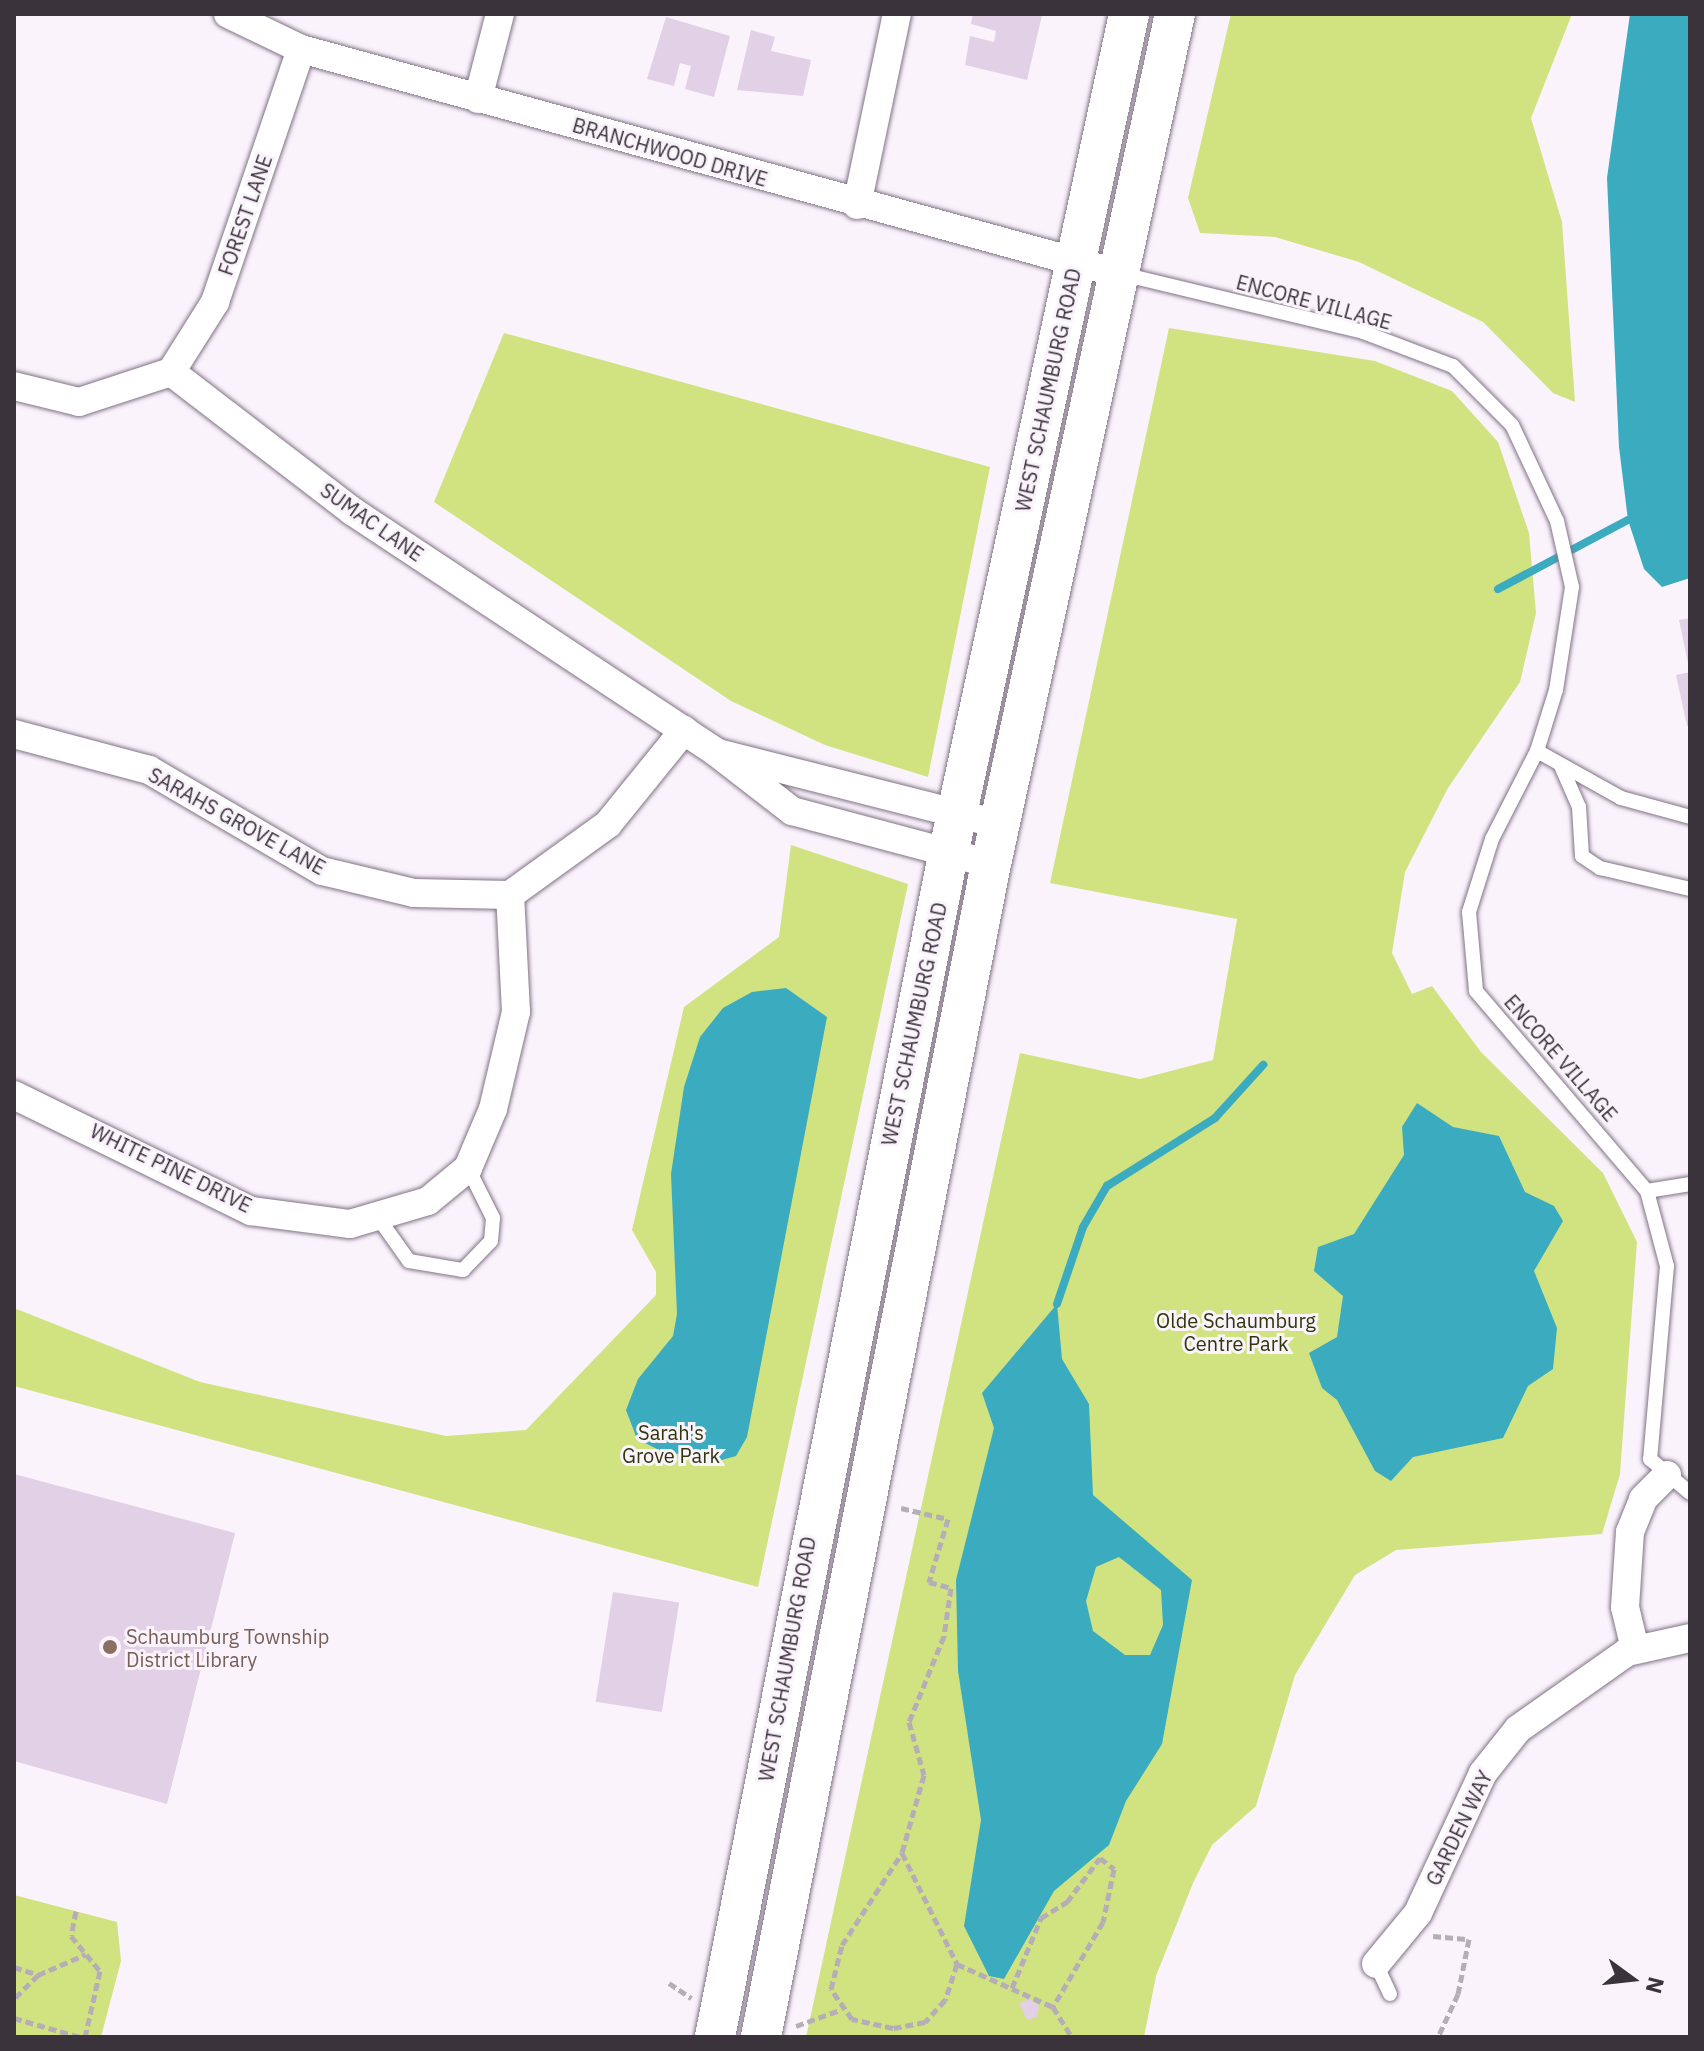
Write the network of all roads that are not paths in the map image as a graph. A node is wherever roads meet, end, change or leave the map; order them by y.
1 (228, 14) edge
2 (500, 14) edge
3 (897, 14) edge
4 (1129, 14) edge
5 (1175, 14) edge
6 (301, 49) junction
7 (478, 99) junction
8 (857, 205) junction
9 (1076, 260) junction
10 (1117, 273) junction
11 (171, 372) junction
12 (14, 386) edge
13 (684, 730) junction
14 (14, 734) edge
15 (1537, 751) junction
16 (717, 753) junction
17 (1561, 766) junction
18 (956, 816) junction
19 (1690, 817) edge
20 (999, 824) junction
21 (948, 855) junction
22 (991, 864) junction
23 (1690, 889) edge
24 (510, 895) junction
25 (14, 1095) edge
26 (468, 1168) junction
27 (1690, 1184) edge
28 (1647, 1191) junction
29 (377, 1216) junction
30 (1667, 1475) junction
31 (1690, 1493) edge
32 (1690, 1638) edge
33 (1635, 1649) junction
34 (1376, 1964) joint
35 (1390, 1994) dead end
36 (777, 2032) edge
37 (715, 2037) edge

1 - 6 street, BRANCHWOOD DRIVE
2 - 7 street
3 - 8 street
4 - 9 main road, WEST SCHAUMBURG ROAD
5 - 10 main road
6 - 7 street, BRANCHWOOD DRIVE
6 - 11 street, FOREST LANE
7 - 8 street, BRANCHWOOD DRIVE
8 - 9 street, BRANCHWOOD DRIVE
9 - 10 street, BRANCHWOOD DRIVE
9 - 18 main road, WEST SCHAUMBURG ROAD
10 - 15 lane, ENCORE VILLAGE
10 - 20 main road
11 - 12 street
11 - 13 street, SUMAC LANE
13 - 16 street, SUMAC LANE
13 - 24 street
14 - 24 street, SARAHS GROVE LANE
15 - 17 lane
15 - 28 lane, ENCORE VILLAGE
16 - 18 street, SUMAC LANE
16 - 21 street, SUMAC LANE
17 - 19 lane
17 - 23 lane
18 - 20 street, SUMAC LANE
18 - 21 main road, WEST SCHAUMBURG ROAD
20 - 22 main road
21 - 22 street, SUMAC LANE
21 - 37 main road, WEST SCHAUMBURG ROAD
22 - 36 main road
24 - 26 street, WHITE PINE DRIVE
25 - 29 street, WHITE PINE DRIVE
26 - 29 street, WHITE PINE DRIVE
26 - 29 lane
27 - 28 lane
28 - 30 lane, ENCORE VILLAGE
30 - 31 lane, ENCORE VILLAGE
30 - 33 street
32 - 33 street, GARDEN WAY
33 - 34 street, GARDEN WAY
34 - 35 lane

